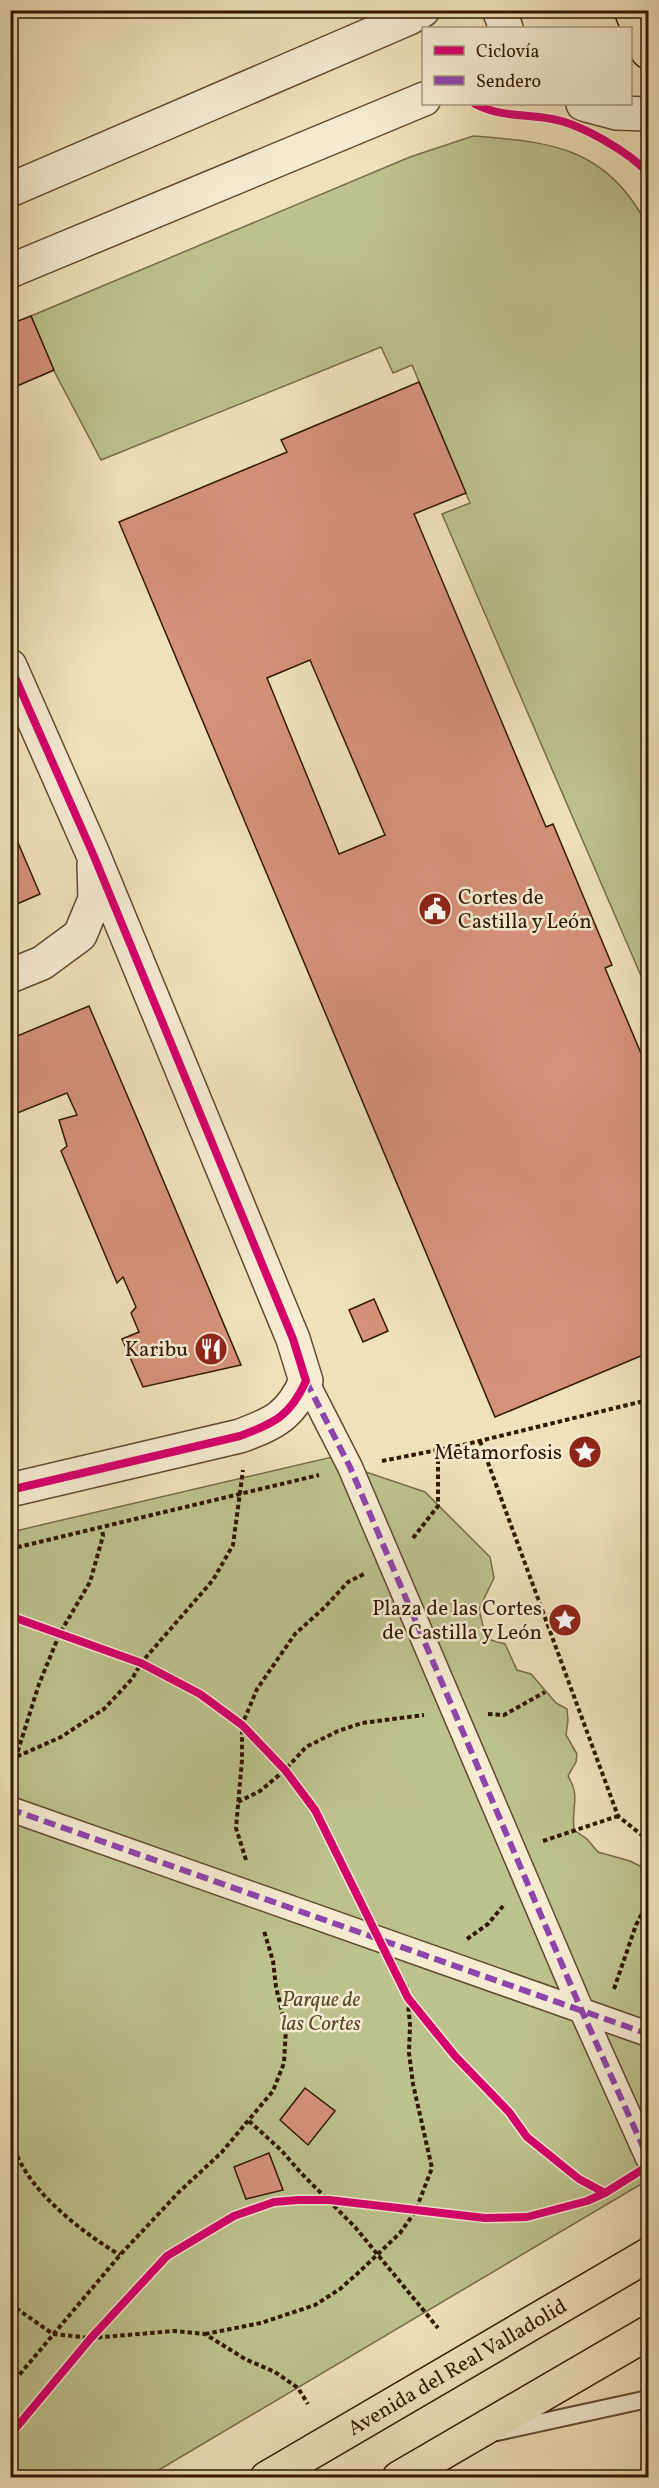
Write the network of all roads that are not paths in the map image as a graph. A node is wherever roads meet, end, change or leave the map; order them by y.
1 (423, 10) edge
2 (499, 10) edge
3 (631, 10) edge
4 (506, 27) edge
5 (648, 52) edge
6 (422, 99) edge
7 (587, 105) edge
8 (648, 114) edge
9 (10, 190) edge
10 (10, 271) edge
11 (10, 666) edge
12 (93, 854) junction
13 (10, 976) edge
14 (302, 1391) junction
15 (10, 1490) edge
16 (10, 1809) edge
17 (581, 2009) junction
18 (648, 2034) edge
19 (648, 2158) edge
20 (648, 2255) edge
21 (648, 2333) edge
22 (648, 2399) edge
23 (467, 2438) junction
24 (267, 2478) edge
25 (399, 2478) edge

1 - 9 street
2 - 4 street
3 - 5 highway
6 - 10 street
7 - 8 street
11 - 12 street
12 - 13 street
12 - 14 street
14 - 15 street
14 - 17 street
16 - 17 street
17 - 18 street
17 - 19 street
20 - 24 highway, Avenida del Real Valladolid
21 - 23 highway
22 - 23 lane
23 - 25 highway

